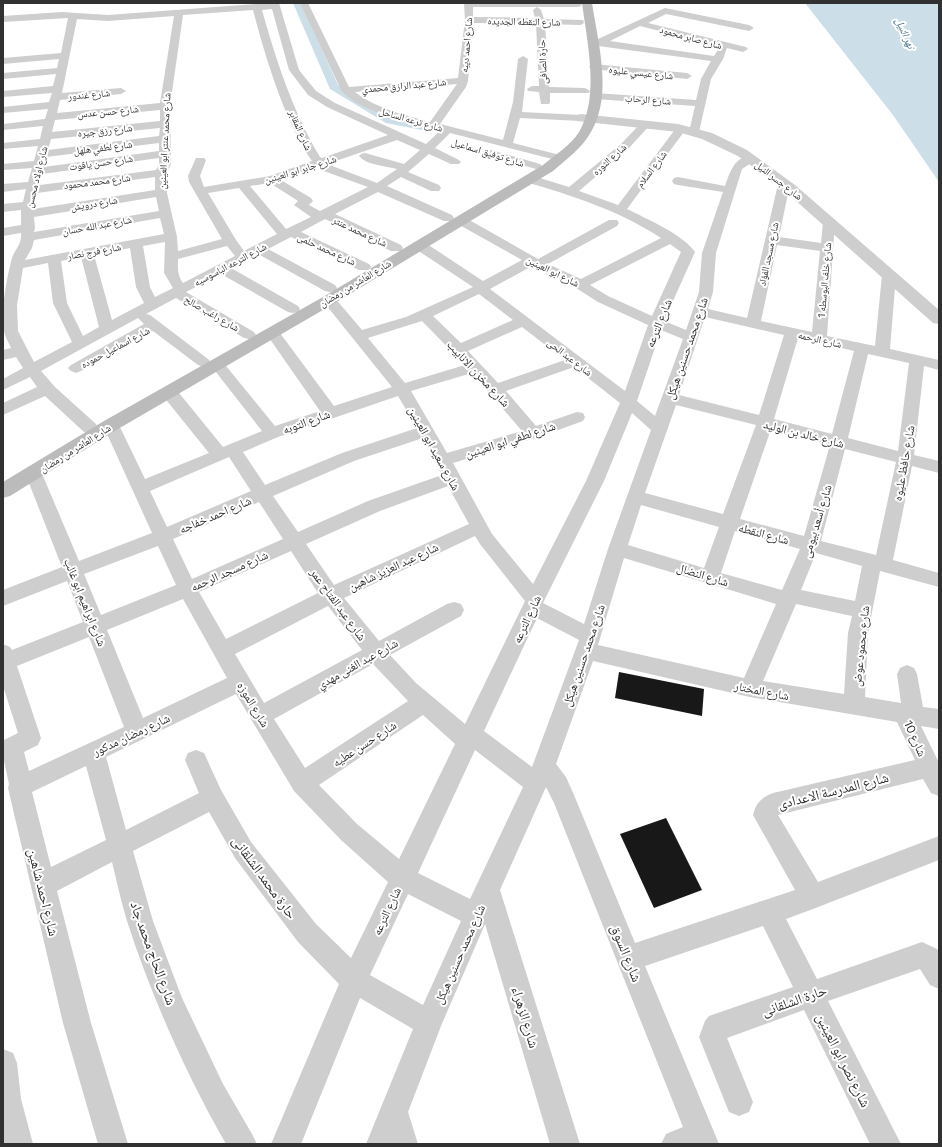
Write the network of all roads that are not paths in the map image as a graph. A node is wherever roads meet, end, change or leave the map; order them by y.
1 (304, 3) edge
2 (581, 3) edge
3 (468, 4) edge
4 (502, 4) edge
5 (536, 4) edge
6 (275, 5) edge
7 (257, 8) junction
8 (178, 13) junction
9 (73, 16) junction
10 (3, 19) edge
11 (469, 20) junction
12 (715, 21) junction
13 (540, 22) junction
14 (580, 22) junction
15 (638, 23) junction
16 (750, 28) dead end
17 (675, 33) junction
18 (695, 38) junction
19 (595, 42) junction
20 (725, 46) junction
21 (743, 50) dead end
22 (661, 51) junction
23 (65, 56) junction
24 (523, 58) dead end
25 (718, 59) junction
26 (3, 60) edge
27 (594, 67) junction
28 (62, 71) junction
29 (650, 72) junction
30 (3, 76) edge
31 (687, 76) dead end
32 (463, 81) junction
33 (522, 88) junction
34 (544, 89) junction
35 (346, 90) junction
36 (121, 91) dead end
37 (647, 92) junction
38 (590, 93) junction
39 (3, 94) edge
40 (545, 102) dead end
41 (701, 103) junction
42 (54, 106) junction
43 (165, 106) junction
44 (3, 110) edge
45 (517, 115) junction
46 (587, 119) junction
47 (164, 124) junction
48 (645, 125) junction
49 (3, 127) edge
50 (440, 131) junction
51 (688, 131) junction
52 (397, 136) junction
53 (164, 140) junction
54 (507, 144) junction
55 (3, 146) edge
56 (427, 150) junction
57 (41, 153) junction
58 (165, 154) junction
59 (365, 156) dead end
60 (552, 156) junction
61 (751, 159) junction
62 (200, 160) dead end
63 (455, 162) dead end
64 (319, 164) junction
65 (3, 167) edge
66 (404, 170) junction
67 (161, 173) junction
68 (533, 173) junction
69 (272, 179) junction
70 (678, 181) dead end
71 (242, 184) junction
72 (784, 184) junction
73 (33, 187) junction
74 (378, 187) junction
75 (3, 188) edge
76 (436, 188) dead end
77 (730, 190) junction
78 (200, 191) junction
79 (571, 192) junction
80 (161, 193) junction
81 (3, 208) edge
82 (27, 210) junction
83 (166, 213) junction
84 (322, 215) junction
85 (617, 216) junction
86 (454, 219) junction
87 (829, 222) junction
88 (3, 232) edge
89 (28, 233) junction
90 (287, 234) junction
91 (171, 237) junction
92 (671, 238) junction
93 (772, 240) junction
94 (230, 241) junction
95 (136, 244) junction
96 (419, 245) junction
97 (396, 248) junction
98 (827, 248) junction
99 (258, 249) junction
100 (87, 253) junction
101 (172, 256) junction
102 (242, 257) junction
103 (15, 258) junction
104 (54, 259) junction
105 (535, 262) junction
106 (364, 267) junction
107 (221, 268) junction
108 (889, 275) junction
109 (8, 282) edge
110 (581, 284) junction
111 (482, 288) junction
112 (179, 291) junction
113 (329, 294) junction
114 (152, 305) junction
115 (293, 309) junction
116 (700, 312) junction
117 (138, 313) junction
118 (424, 315) junction
119 (939, 319) edge
120 (523, 321) junction
121 (656, 323) junction
122 (753, 324) junction
123 (154, 325) junction
124 (7, 326) edge
125 (107, 329) junction
126 (272, 332) junction
127 (792, 333) junction
128 (249, 335) junction
129 (359, 336) junction
130 (691, 337) junction
131 (819, 339) junction
132 (80, 344) junction
133 (862, 348) junction
134 (460, 349) junction
135 (20, 351) junction
136 (882, 353) junction
137 (3, 355) edge
138 (918, 361) junction
139 (575, 362) junction
140 (210, 363) junction
141 (939, 365) edge
142 (476, 367) junction
143 (76, 368) dead end
144 (32, 370) junction
145 (3, 385) edge
146 (47, 388) junction
147 (402, 389) junction
148 (496, 389) junction
149 (169, 392) junction
150 (670, 398) junction
151 (629, 402) junction
152 (3, 410) edge
153 (330, 413) junction
154 (577, 417) dead end
155 (764, 423) junction
156 (111, 425) junction
157 (90, 428) junction
158 (659, 428) junction
159 (427, 431) junction
160 (272, 433) junction
161 (533, 433) junction
162 (839, 441) junction
163 (225, 452) junction
164 (905, 458) junction
165 (442, 460) junction
166 (939, 467) edge
167 (34, 473) junction
168 (3, 476) edge
169 (452, 478) junction
170 (140, 488) junction
171 (3, 491) edge
172 (262, 494) junction
173 (635, 496) junction
174 (729, 524) junction
175 (478, 527) junction
176 (163, 536) junction
177 (295, 541) junction
178 (810, 546) junction
179 (617, 549) junction
180 (877, 564) junction
181 (73, 571) junction
182 (710, 577) junction
183 (939, 580) edge
184 (187, 589) junction
185 (330, 595) junction
186 (3, 598) edge
187 (789, 598) junction
188 (534, 603) junction
189 (454, 610) dead end
190 (862, 610) junction
191 (95, 626) junction
192 (588, 644) junction
193 (223, 650) junction
194 (376, 653) junction
195 (4, 657) edge
196 (907, 674) dead end
197 (241, 682) junction
198 (750, 688) junction
199 (425, 702) junction
200 (854, 706) junction
201 (909, 714) junction
202 (260, 716) junction
203 (939, 719) edge
204 (137, 731) junction
205 (470, 737) junction
206 (93, 752) junction
207 (196, 760) dead end
208 (540, 775) junction
209 (934, 776) edge
210 (302, 783) junction
211 (21, 786) junction
212 (213, 798) junction
213 (120, 846) junction
214 (939, 848) edge
215 (402, 878) junction
216 (42, 885) junction
217 (487, 890) junction
218 (813, 897) junction
219 (769, 912) junction
220 (476, 914) junction
221 (629, 958) junction
222 (939, 976) edge
223 (354, 980) junction
224 (810, 994) junction
225 (429, 1023) junction
226 (3, 1063) edge
227 (739, 1102) dead end
228 (394, 1113) junction
229 (694, 1141) edge
230 (18, 1144) edge
231 (113, 1144) edge
232 (242, 1144) edge
233 (286, 1144) edge
234 (381, 1144) edge
235 (403, 1144) edge
236 (565, 1144) edge
237 (886, 1144) edge

1 - 35 street, شارع ترعه الساحل
2 - 5 street
2 - 14 main road, شارع العاشر من رمضان
2 - 19 main road, شارع العاشر من رمضان
3 - 4 street
3 - 11 street, شارع احمد ديبه
4 - 5 street
5 - 13 street, حارة الصافى
6 - 7 street
6 - 52 street, شارع ترعه الساحل
7 - 8 street
7 - 64 street, شارع المقابر
8 - 9 street
8 - 43 street, شارع محمد عنتر ابو العينين
9 - 10 street
9 - 23 street, شارع اولاد محسن
11 - 13 street, شارع النقطه الجديده
11 - 32 street, شارع احمد ديبه
12 - 15 street
12 - 16 street
12 - 18 street
13 - 14 street, شارع النقطه الجديده
13 - 34 street, حارة الصافى
14 - 38 main road, شارع العاشر من رمضان
15 - 17 street, شارع صابر محمود
15 - 19 street
17 - 18 street, شارع صابر محمود
17 - 22 street
18 - 20 street, شارع صابر محمود
19 - 22 street
19 - 27 main road, شارع العاشر من رمضان
20 - 21 street, شارع صابر محمود
20 - 25 street
22 - 25 street
22 - 29 street
23 - 26 street
23 - 28 street, شارع اولاد محسن
24 - 33 street
25 - 41 street
27 - 29 street, شارع عيسي عليوه
27 - 38 main road, شارع العاشر من رمضان
28 - 30 street
28 - 42 street, شارع اولاد محسن
29 - 31 street, شارع عيسي عليوه
29 - 37 street
32 - 35 street, شارع عبد الرازق محمدي
32 - 50 street, شارع احمد ديبه
33 - 34 street, شارع الرحاب
33 - 45 street
34 - 38 street, شارع الرحاب
34 - 40 street, حارة الصافى
35 - 50 street, شارع ترعه الساحل
36 - 42 street, شارع غندور
37 - 38 street, شارع الرحاب
37 - 41 street, شارع الرحاب
38 - 46 main road, شارع العاشر من رمضان
39 - 42 street
41 - 51 street
42 - 43 street, شارع حسن عدس
42 - 44 street
42 - 49 street
42 - 57 street, شارع اولاد محسن
43 - 47 street, شارع محمد عنتر ابو العينين
45 - 46 street
45 - 54 street
46 - 48 street, شارع جسر النيل
46 - 60 main road, شارع العاشر من رمضان
46 - 68 main road, شارع العاشر من رمضان
47 - 53 street, شارع محمد عنتر ابو العينين
47 - 57 street, شارع رزق جيره
48 - 51 street, شارع جسر النيل
48 - 79 street, شارع الثوره
50 - 54 street, شارع ترعه الساحل
50 - 56 street, شارع الترعه الباسوسيه
50 - 68 street, شارع توفيق اسماعيل
51 - 61 street, شارع جسر النيل
51 - 85 street, شارع السلام
52 - 56 street, شارع ترعه الساحل
52 - 64 street, شارع جابر ابو العينين
53 - 57 street, شارع لطفي هلهل
53 - 58 street, شارع محمد عنتر ابو العينين
54 - 60 street, شارع ترعه الساحل
55 - 57 street
56 - 63 street, شارع ترعه الساحل
56 - 66 street, شارع الترعه الباسوسيه
57 - 58 street, شارع حسن ياقوت
57 - 65 street
57 - 73 street, شارع اولاد محسن
58 - 67 street, شارع محمد عنتر ابو العينين
59 - 66 street
60 - 68 main road, شارع العاشر من رمضان
61 - 72 street, شارع جسر النيل
61 - 77 street, شارع محمد حسنين هيكل
62 - 78 street
64 - 69 street, شارع جابر ابو العينين
64 - 74 street, شارع المقابر
66 - 74 street, شارع الترعه الباسوسيه
66 - 76 street
67 - 73 street, شارع محمد محمود
67 - 80 street, شارع محمد عنتر ابو العينين
68 - 79 street, شارع الترعه
68 - 86 main road, شارع العاشر من رمضان
69 - 71 street, شارع جابر ابو العينين
69 - 84 street, شارع محمد عنتر
70 - 77 street
71 - 78 street, شارع جابر ابو العينين
71 - 90 street
72 - 87 street, شارع جسر النيل
72 - 93 street, شارع مسجد الفؤاد
73 - 75 street, شارع محمد محمود
73 - 82 street, شارع اولاد محسن
74 - 84 street, شارع الترعه الباسوسيه
74 - 86 street, شارع المقابر
77 - 116 street, شارع محمد حسنين هيكل
78 - 94 street
79 - 85 street, شارع الترعه
80 - 82 street, شارع درويش
80 - 83 street, شارع محمد عنتر ابو العينين
81 - 82 street, شارع درويش
82 - 89 street, شارع اولاد محسن
83 - 89 street, شارع عبد الله حسان
83 - 91 street, شارع محمد عنتر ابو العينين
84 - 90 street, شارع الترعه الباسوسيه
84 - 97 street, شارع محمد عنتر
85 - 92 street, شارع الترعه
85 - 105 street
86 - 96 main road, شارع العاشر من رمضان
86 - 97 main road, شارع العاشر من رمضان
86 - 105 street, شارع ابو العينين
87 - 98 street, شارع خلف البوسطه 1
87 - 108 street, شارع جسر النيل
88 - 89 street, شارع عبد الله حسان
89 - 103 street
90 - 99 street, شارع الترعه الباسوسيه
90 - 106 street, شارع محمد حلمى
91 - 95 street, شارع فرج نصار
91 - 101 street, شارع محمد عنتر ابو العينين
92 - 110 street
92 - 121 street, شارع الترعه
93 - 98 street
93 - 122 street, شارع مسجد الفؤاد
94 - 101 street
94 - 102 street
95 - 100 street, شارع فرج نصار
95 - 114 street
96 - 111 street, شارع عبد الحى
96 - 113 main road, شارع العاشر من رمضان
97 - 106 main road, شارع العاشر من رمضان
98 - 131 street, شارع خلف البوسطه 1
99 - 102 street, شارع الترعه الباسوسيه
99 - 113 street
100 - 104 street, شارع فرج نصار
100 - 125 street
101 - 112 street, شارع محمد عنتر ابو العينين
102 - 107 street, شارع الترعه الباسوسيه
103 - 104 street, شارع فرج نصار
103 - 109 street
104 - 132 street
105 - 110 street, شارع ابو العينين
105 - 111 street
106 - 113 main road, شارع العاشر من رمضان
107 - 112 street, شارع الترعه الباسوسيه
107 - 115 street
108 - 119 street, شارع جسر النيل
108 - 136 street
109 - 124 street
110 - 121 street, شارع ابو العينين
111 - 118 street
111 - 120 street, شارع عبد الحى
112 - 114 street, شارع الترعه الباسوسيه
112 - 128 street, شارع راغب صالح
113 - 115 main road, شارع العاشر من رمضان
113 - 126 main road, شارع العاشر من رمضان
113 - 129 street, شارع سعيد ابو العينين
114 - 117 street, شارع الترعه الباسوسيه
115 - 128 main road, شارع العاشر من رمضان
116 - 122 street, شارع الرحمه
116 - 130 street, شارع محمد حسنين هيكل
117 - 123 street
117 - 125 street, شارع الترعه الباسوسيه
118 - 129 street
118 - 134 street, شارع مخزن الانابيب
120 - 134 street
120 - 139 street, شارع عبد الحى
121 - 130 street, شارع ابو العينين
121 - 151 street, شارع الترعه
122 - 127 street, شارع الرحمه
123 - 140 street
123 - 143 street, شارع اسماعيل حموده
124 - 135 street
125 - 132 street, شارع الترعه الباسوسيه
126 - 140 main road, شارع العاشر من رمضان
126 - 153 street
127 - 131 street, شارع الرحمه
127 - 155 street
128 - 140 main road, شارع العاشر من رمضان
129 - 147 street, شارع سعيد ابو العينين
130 - 150 street, شارع محمد حسنين هيكل
131 - 133 street, شارع الرحمه
132 - 144 street, شارع الترعه الباسوسيه
133 - 136 street, شارع الرحمه
133 - 162 street, شارع أسعد بيومى
134 - 142 street, شارع مخزن الانابيب
135 - 137 street
135 - 144 street
136 - 138 street, شارع الرحمه
138 - 141 street, شارع الرحمه
138 - 164 street, شارع حافظ عليوه
139 - 148 street
139 - 151 street, شارع عبد الحى
140 - 149 main road, شارع العاشر من رمضان
140 - 157 main road, شارع العاشر من رمضان
140 - 160 street
142 - 147 street, شارع التوبه
142 - 148 street, شارع مخزن الانابيب
144 - 145 street, شارع الترعه الباسوسيه
144 - 146 street
146 - 152 street
146 - 157 street
147 - 153 street, شارع التوبه
147 - 159 street, شارع سعيد ابو العينين
148 - 161 street, شارع مخزن الانابيب
149 - 156 main road, شارع العاشر من رمضان
149 - 163 street, شارع عبد الفتاح عمر
150 - 155 street, شارع خالد بن الوليد
150 - 158 street, شارع محمد حسنين هيكل
151 - 158 street, شارع عبد الحى
151 - 188 street, شارع الترعه
153 - 160 street, شارع التوبه
154 - 161 street, شارع لطفي ابو العينين
155 - 162 street, شارع خالد بن الوليد
155 - 174 street
156 - 167 main road, شارع العاشر من رمضان
156 - 170 street, شارع الموزه
157 - 168 main road, شارع العاشر من رمضان
158 - 173 street, شارع محمد حسنين هيكل
159 - 165 street, شارع سعيد ابو العينين
159 - 172 street, شارع احمد خفاجه
160 - 163 street, شارع التوبه
161 - 165 street, شارع لطفي ابو العينين
162 - 164 street, شارع خالد بن الوليد
162 - 178 street, شارع أسعد بيومى
163 - 170 street, شارع التوبه
163 - 172 street, شارع عبد الفتاح عمر
164 - 166 street, شارع خالد بن الوليد
164 - 180 street, شارع حافظ عليوه
165 - 169 street, شارع سعيد ابو العينين
167 - 171 main road, شارع العاشر من رمضان
167 - 181 street, شارع ابراهيم ابو غالب
169 - 175 street, شارع سعيد ابو العينين
169 - 177 street, شارع مسجد الرحمه
170 - 176 street, شارع الموزه
172 - 176 street, شارع احمد خفاجه
172 - 177 street, شارع عبد الفتاح عمر
173 - 174 street, شارع النقطه
173 - 179 street, شارع محمد حسنين هيكل
174 - 178 street, شارع النقطه
174 - 182 street
175 - 185 street, شارع عبد العزيز شاهين
175 - 188 street, شارع سعيد ابو العينين
176 - 181 street, شارع احمد خفاجه
176 - 184 street, شارع الموزه
177 - 184 street, شارع مسجد الرحمه
177 - 185 street, شارع عبد الفتاح عمر
178 - 180 street, شارع النقطه
178 - 187 street, شارع أسعد بيومى
179 - 182 street, شارع النضال
179 - 192 street, شارع محمد حسنين هيكل
180 - 183 street, شارع النقطه
180 - 190 street, شارع محمود عوض
181 - 186 street, شارع احمد خفاجه
181 - 191 street, شارع ابراهيم ابو غالب
182 - 187 street, شارع النضال
184 - 191 street, شارع مسجد الرحمه
184 - 193 street, شارع الموزه
185 - 193 street, شارع عبد العزيز شاهين
185 - 194 street, شارع عبد الفتاح عمر
187 - 190 street, شارع النضال
187 - 198 street, شارع أسعد بيومى
188 - 192 street, شارع المختار
188 - 205 street, شارع الترعه
189 - 194 street, شارع عبد الغنى مهدي
190 - 200 street, شارع محمود عوض
191 - 195 street, شارع مسجد الرحمه
191 - 204 street, شارع ابراهيم ابو غالب
192 - 198 street, شارع المختار
192 - 208 street, شارع محمد حسنين هيكل
193 - 197 street, شارع الموزه
194 - 199 street, شارع عبد الفتاح عمر
194 - 202 street, شارع عبد الغنى مهدي
195 - 211 street, شارع احمد شاهين
196 - 201 street, شارع 10
197 - 202 street, شارع الموزه
197 - 204 street, شارع رمضان مدكور
198 - 200 street, شارع المختار
199 - 205 street, شارع عبد الفتاح عمر
199 - 210 street, شارع حسن عطيه
200 - 201 street, شارع المختار
201 - 203 street, شارع المختار
201 - 209 street, شارع 10
202 - 210 street, شارع الموزه
204 - 206 street, شارع رمضان مدكور
205 - 208 street, شارع السوق
205 - 215 street, شارع الترعه
206 - 211 street, شارع رمضان مدكور
206 - 213 street, شارع الحاج محمد جاد
207 - 212 street, حارة محمد الشلقانى
208 - 217 street, شارع محمد حسنين هيكل
208 - 221 street, شارع السوق
209 - 218 street, شارع المدرسة الاعدادى
210 - 215 street, شارع الموزه
211 - 216 street, شارع احمد شاهين
212 - 213 street
212 - 223 street, حارة محمد الشلقانى
213 - 216 street
213 - 232 street, شارع الحاج محمد جاد
214 - 218 street
215 - 220 street, شارع الموزه
215 - 223 street, شارع الترعه
216 - 231 street, شارع احمد شاهين
217 - 220 street, شارع محمد حسنين هيكل
217 - 236 street, شارع الزهراء
218 - 219 street
219 - 221 street
219 - 224 street, شارع نصر ابو العينين
220 - 225 street, شارع محمد حسنين هيكل
221 - 229 street, شارع السوق
222 - 224 street, حارة الشلقانى
223 - 225 street, حارة محمد الشلقانى
223 - 233 street, شارع الترعه
224 - 227 street, حارة الشلقانى
224 - 237 street, شارع نصر ابو العينين
225 - 228 street, شارع محمد حسنين هيكل
226 - 230 street
228 - 234 street, شارع محمد حسنين هيكل
228 - 235 street

